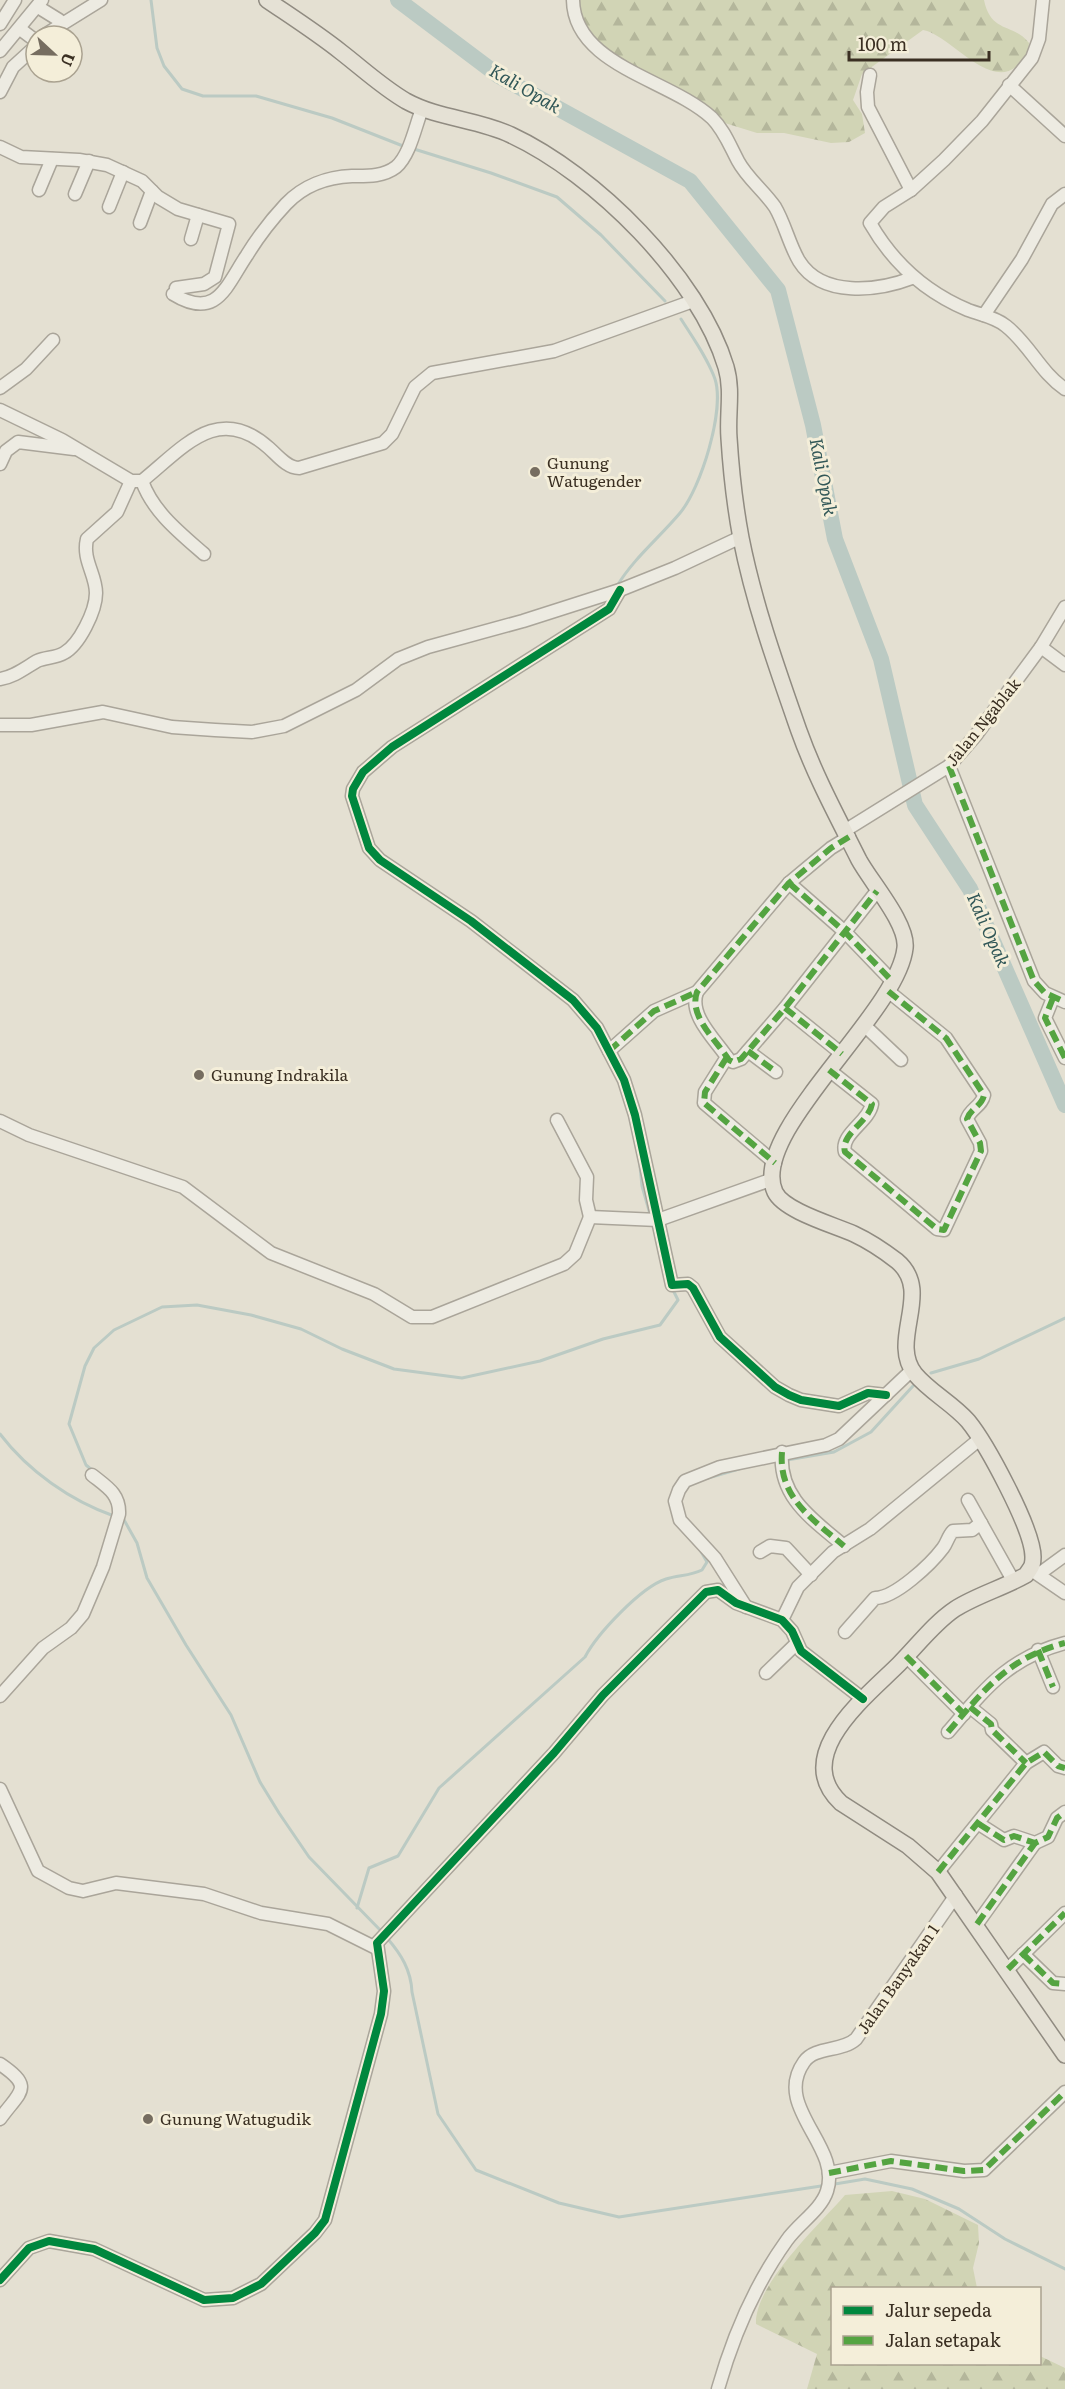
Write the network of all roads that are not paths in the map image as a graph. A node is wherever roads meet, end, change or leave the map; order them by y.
1 (15, 0) edge
2 (101, 0) edge
3 (267, 0) edge
4 (573, 0) edge
5 (1043, 0) edge
6 (39, 3) edge
7 (59, 20) dead end
8 (0, 24) edge
9 (62, 24) edge
10 (20, 29) junction
11 (24, 32) edge
12 (0, 51) edge
13 (24, 57) edge
14 (870, 75) dead end
15 (1008, 85) junction
16 (0, 92) edge
17 (422, 109) junction
18 (1065, 136) edge
19 (0, 147) edge
20 (52, 159) junction
21 (88, 162) junction
22 (123, 172) junction
23 (39, 190) dead end
24 (911, 190) junction
25 (152, 191) junction
26 (75, 194) dead end
27 (1065, 194) edge
28 (109, 207) dead end
29 (198, 215) junction
30 (140, 223) dead end
31 (191, 239) dead end
32 (912, 278) junction
33 (693, 301) junction
34 (984, 315) junction
35 (53, 340) dead end
36 (0, 388) edge
37 (1065, 389) edge
38 (0, 410) edge
39 (78, 449) junction
40 (0, 464) edge
41 (136, 481) junction
42 (741, 537) junction
43 (204, 554) dead end
44 (620, 590) junction
45 (1065, 607) edge
46 (1041, 647) junction
47 (1065, 665) edge
48 (0, 679) edge
49 (0, 725) edge
50 (949, 766) junction
51 (848, 834) junction
52 (789, 883) junction
53 (877, 891) junction
54 (844, 932) junction
55 (891, 986) junction
56 (697, 992) junction
57 (1059, 1000) edge
58 (785, 1008) junction
59 (864, 1025) junction
60 (609, 1051) junction
61 (748, 1051) junction
62 (842, 1054) junction
63 (727, 1057) junction
64 (1065, 1058) edge
65 (901, 1060) dead end
66 (829, 1070) junction
67 (776, 1072) dead end
68 (558, 1120) dead end
69 (0, 1121) edge
70 (775, 1163) junction
71 (772, 1179) junction
72 (590, 1217) junction
73 (658, 1220) junction
74 (912, 1370) junction
75 (886, 1395) junction
76 (981, 1438) junction
77 (782, 1459) junction
78 (92, 1475) dead end
79 (968, 1500) dead end
80 (981, 1523) junction
81 (844, 1546) junction
82 (760, 1552) dead end
83 (1065, 1555) edge
84 (1035, 1572) junction
85 (811, 1575) junction
86 (1014, 1582) junction
87 (1065, 1593) edge
88 (747, 1608) junction
89 (782, 1620) junction
90 (845, 1632) dead end
91 (1065, 1643) edge
92 (796, 1644) junction
93 (1038, 1650) junction
94 (906, 1656) junction
95 (766, 1673) dead end
96 (1053, 1687) dead end
97 (0, 1696) edge
98 (863, 1699) junction
99 (967, 1710) junction
100 (948, 1732) dead end
101 (1026, 1763) junction
102 (1065, 1768) edge
103 (0, 1789) edge
104 (1065, 1812) edge
105 (979, 1824) junction
106 (1035, 1843) junction
107 (938, 1872) junction
108 (956, 1895) junction
109 (1065, 1913) edge
110 (977, 1924) junction
111 (382, 1939) junction
112 (1023, 1954) junction
113 (1008, 1969) junction
114 (1065, 1984) edge
115 (1065, 2055) edge
116 (0, 2064) edge
117 (1065, 2092) edge
118 (0, 2119) edge
119 (829, 2173) junction
120 (0, 2280) edge
121 (717, 2389) edge

1 - 8 street
2 - 9 street
3 - 17 main road
4 - 32 street
5 - 15 street
6 - 7 street
6 - 10 street
10 - 11 street
10 - 12 street
13 - 16 street
14 - 24 street
15 - 18 street
15 - 24 street
17 - 29 street
17 - 33 main road
19 - 20 street
20 - 21 street
20 - 23 street
21 - 22 street
21 - 26 street
22 - 25 street
22 - 28 street
24 - 32 street
25 - 29 street
25 - 30 street
27 - 34 street
29 - 31 street
32 - 34 street
33 - 41 street
33 - 42 main road
34 - 37 street
35 - 36 street
38 - 39 street
39 - 40 street
39 - 41 street
41 - 43 street
41 - 48 street
42 - 44 street
42 - 51 main road
44 - 49 street
44 - 60 street
45 - 46 street, Jalan Ngablak
46 - 47 street
46 - 50 street, Jalan Ngablak
50 - 51 street, Jalan Ngablak
50 - 57 street
51 - 52 street, Jalan Ngablak
51 - 53 main road
52 - 54 street
52 - 56 street, Jalan Ngablak
53 - 54 street
53 - 55 main road
54 - 55 street
54 - 58 street
55 - 59 main road
55 - 66 street
56 - 60 street
56 - 63 street
57 - 64 street
58 - 61 street
58 - 62 street
59 - 62 main road
59 - 65 street
60 - 73 street
61 - 63 street
61 - 67 street
62 - 66 main road
63 - 70 street
66 - 70 main road
68 - 72 street
69 - 72 street
70 - 71 main road
71 - 73 street
71 - 74 main road
72 - 73 street
73 - 75 street
74 - 75 street
74 - 76 main road
75 - 77 street
76 - 81 street
76 - 84 main road
77 - 81 street
77 - 88 street
78 - 97 street
79 - 80 street
80 - 86 street
80 - 90 street
81 - 85 street
82 - 85 street
83 - 84 street
84 - 86 main road
84 - 87 street
85 - 89 street
86 - 94 main road
88 - 89 street
88 - 111 street
89 - 92 street
91 - 93 street
92 - 95 street
92 - 98 street
93 - 96 street
93 - 99 street
94 - 98 main road
94 - 99 street
98 - 107 main road
99 - 100 street
99 - 101 street
101 - 102 street
101 - 105 street
103 - 111 street
104 - 106 street
105 - 106 street
105 - 107 street
106 - 110 street
107 - 108 main road
108 - 110 main road
108 - 119 street, Jalan Banyakan 1
109 - 112 street
110 - 113 main road
111 - 120 street
112 - 113 street
112 - 114 street
113 - 115 main road
116 - 118 street
117 - 119 street
119 - 121 street

